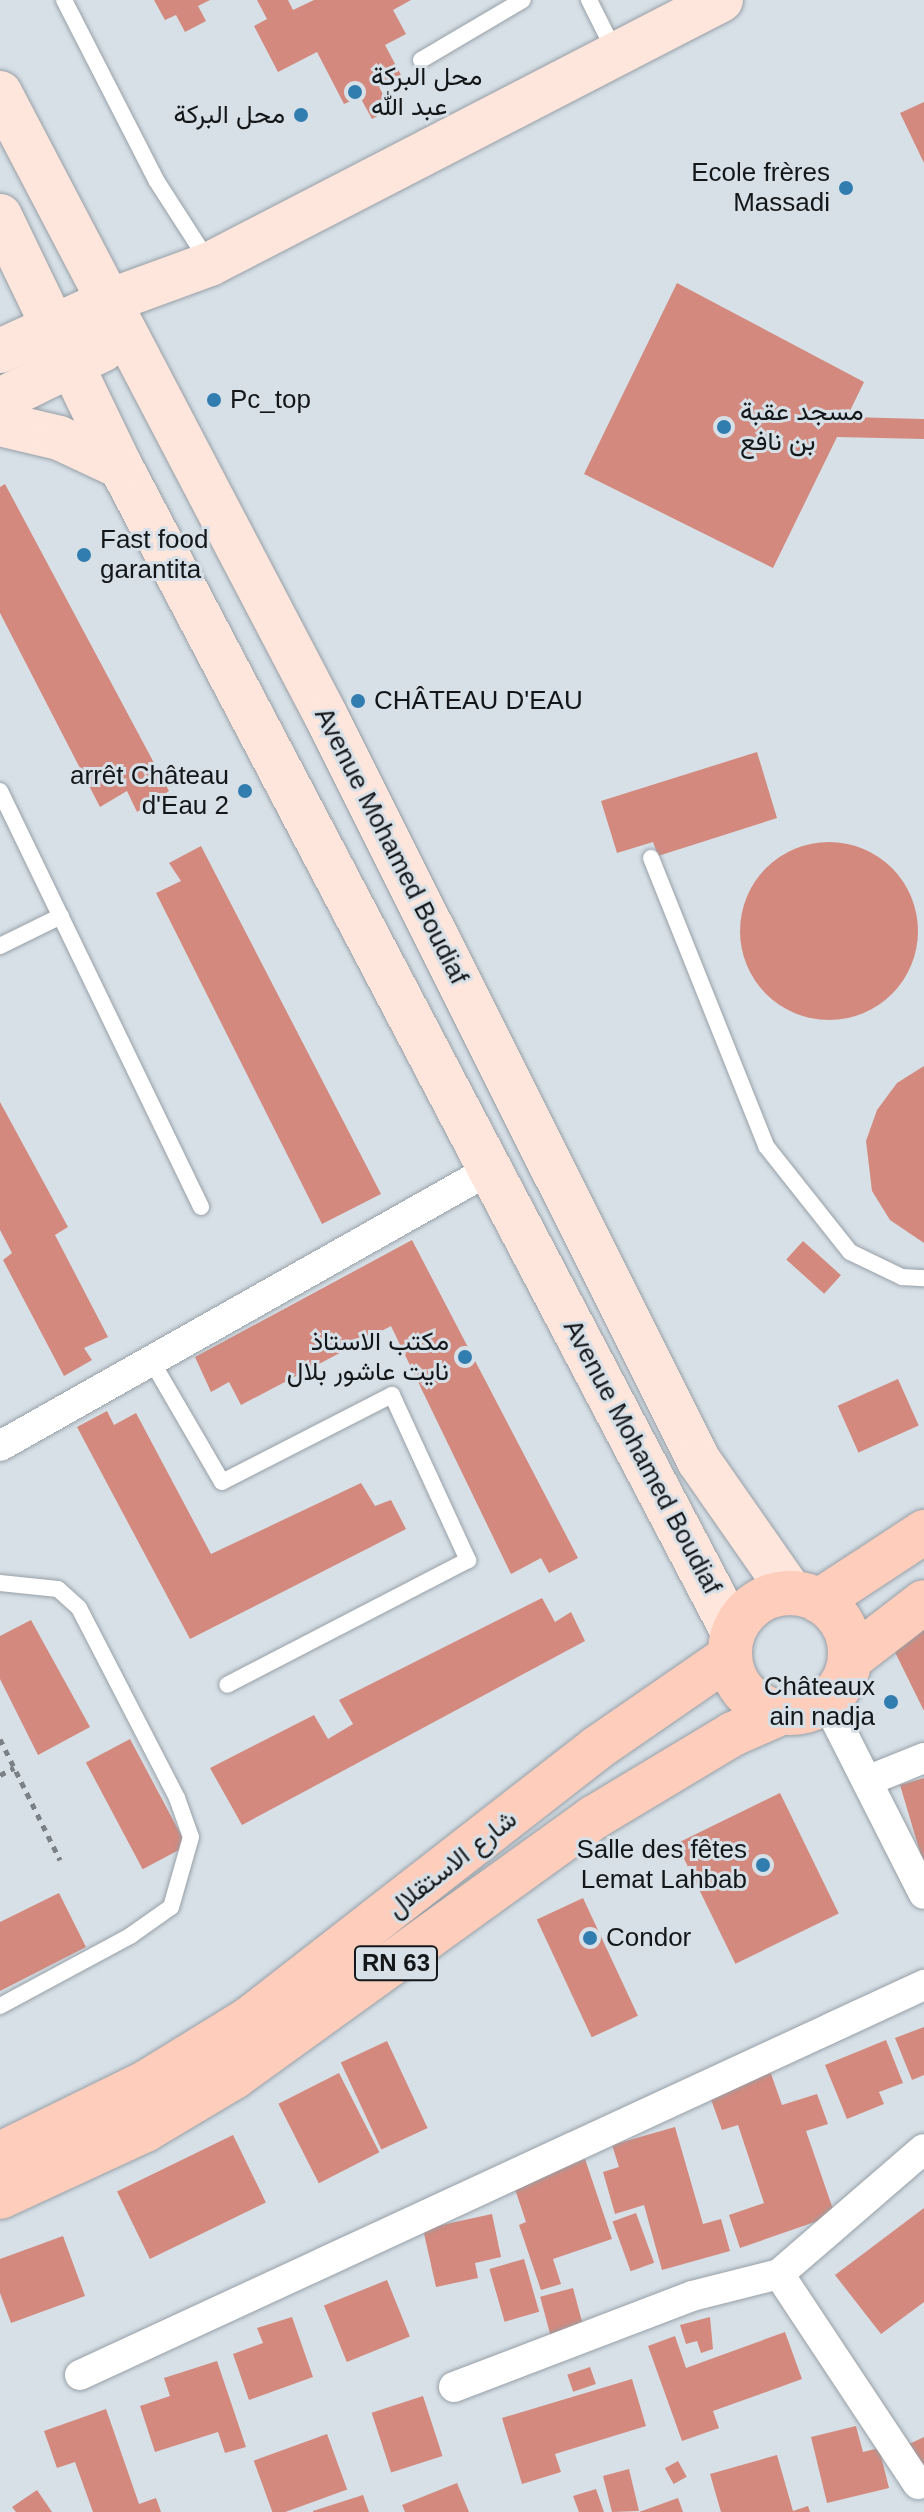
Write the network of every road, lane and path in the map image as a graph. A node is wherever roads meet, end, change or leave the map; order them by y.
1 (64, 0) edge
2 (523, 0) edge
3 (589, 0) edge
4 (721, 0) edge
5 (616, 54) junction
6 (421, 60) dead end
7 (0, 93) edge
8 (0, 216) edge
9 (210, 264) junction
10 (118, 318) junction
11 (53, 326) junction
12 (0, 351) edge
13 (75, 365) junction
14 (0, 400) edge
15 (0, 424) edge
16 (121, 467) junction
17 (0, 791) edge
18 (651, 858) dead end
19 (61, 916) junction
20 (0, 946) edge
21 (491, 1169) junction
22 (201, 1207) dead end
23 (924, 1278) edge
24 (151, 1360) junction
25 (0, 1446) edge
26 (924, 1532) edge
27 (0, 1583) edge
28 (805, 1597) junction
29 (924, 1602) edge
30 (731, 1644) junction
31 (850, 1659) junction
32 (227, 1685) dead end
33 (826, 1701) junction
34 (781, 1713) junction
35 (0, 1739) edge
36 (924, 1758) edge
37 (14, 1768) junction
38 (0, 1775) edge
39 (867, 1781) junction
40 (60, 1860) dead end
41 (924, 1894) edge
42 (924, 1985) edge
43 (0, 2006) edge
44 (234, 2077) junction
45 (924, 2149) edge
46 (0, 2154) edge
47 (0, 2197) edge
48 (0, 2228) edge
49 (779, 2274) junction
50 (80, 2375) dead end
51 (454, 2387) dead end
52 (918, 2484) dead end

1 - 9 lane
2 - 6 lane
3 - 5 lane
4 - 5 main road
5 - 9 main road
7 - 10 main road, Avenue Mohamed Boudiaf
8 - 11 main road, Avenue Mohamed Boudiaf
9 - 10 main road
10 - 11 main road
10 - 13 main road
10 - 28 main road, Avenue Mohamed Boudiaf
11 - 12 main road
11 - 13 main road, Avenue Mohamed Boudiaf
13 - 14 main road
13 - 16 main road, Avenue Mohamed Boudiaf
15 - 16 main road
16 - 21 main road, Avenue Mohamed Boudiaf
17 - 19 lane
18 - 23 lane
19 - 20 lane
19 - 22 lane
21 - 24 street
21 - 30 main road, Avenue Mohamed Boudiaf
24 - 25 street
24 - 32 lane
26 - 28 main road
27 - 43 lane
28 - 30 main road
28 - 31 main road
29 - 31 main road
30 - 34 main road
30 - 46 main road, شارع الاستقلال / RN 63
31 - 33 main road
33 - 34 main road
33 - 39 street
34 - 44 main road, RN 63
35 - 37 path
36 - 39 street
37 - 38 path
37 - 40 path
39 - 41 street
42 - 50 street
44 - 47 main road, RN 63
44 - 48 main road
45 - 49 street
49 - 51 street
49 - 52 street

